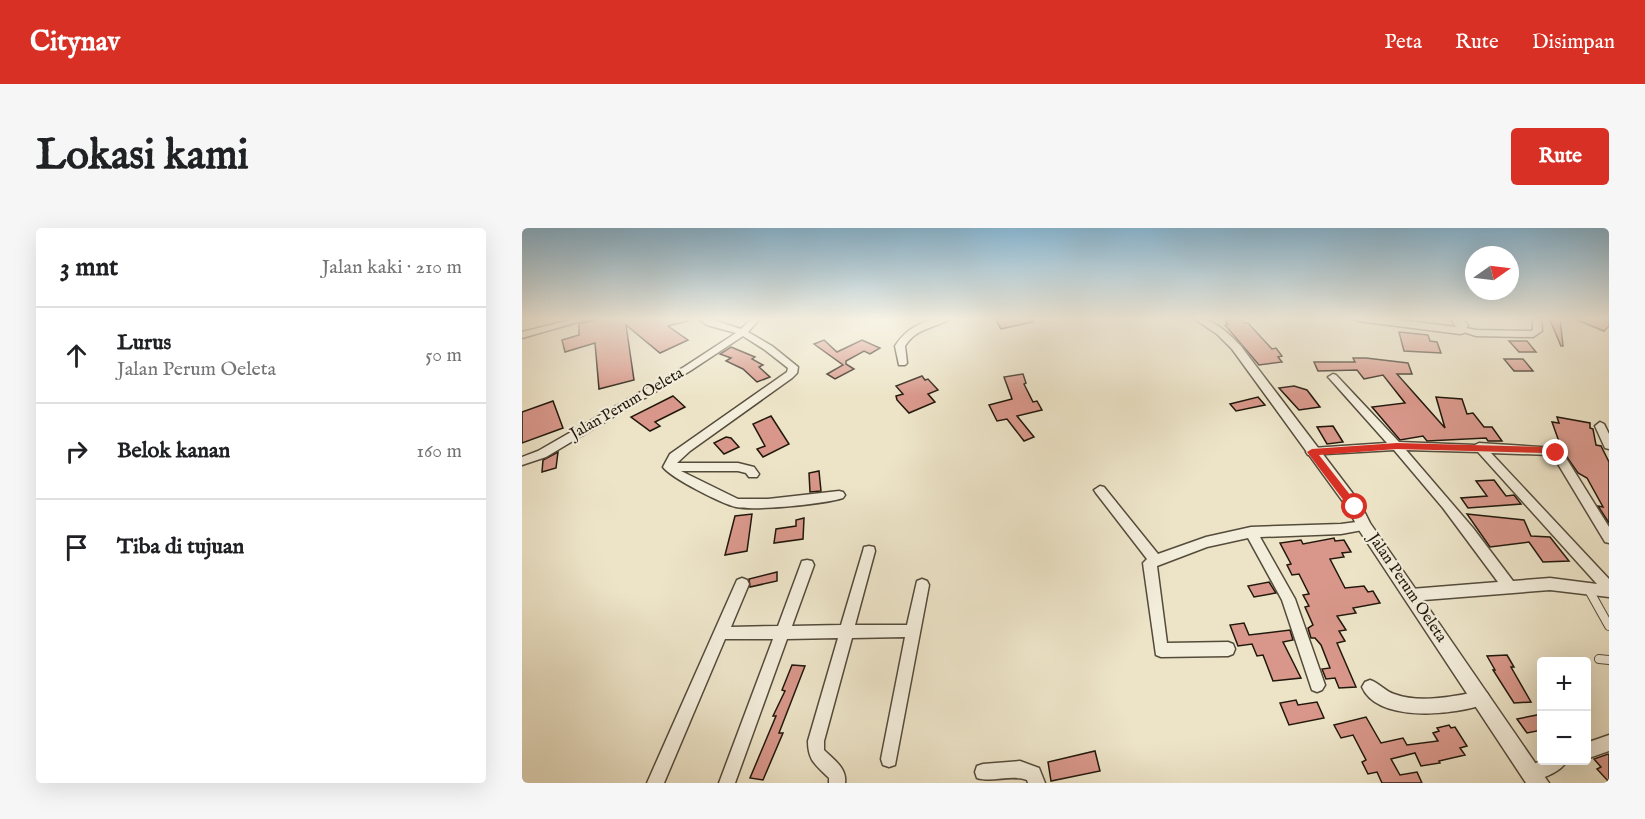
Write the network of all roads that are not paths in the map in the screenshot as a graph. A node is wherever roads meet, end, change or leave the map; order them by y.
1 (725, 344) edge
2 (762, 344) edge
3 (901, 344) edge
4 (1233, 344) edge
5 (902, 363) dead end
6 (1333, 377) dead end
7 (1600, 426) dead end
8 (1609, 445) edge
9 (1397, 446) junction
10 (1479, 447) junction
11 (1312, 452) junction
12 (522, 461) edge
13 (669, 467) junction
14 (753, 474) dead end
15 (1100, 490) dead end
16 (839, 495) dead end
17 (1364, 526) junction
18 (1251, 532) junction
19 (1609, 538) edge
20 (869, 551) dead end
21 (1155, 561) junction
22 (807, 565) dead end
23 (742, 584) dead end
24 (922, 585) dead end
25 (1509, 587) junction
26 (1588, 587) junction
27 (1609, 589) edge
28 (1411, 595) junction
29 (1609, 627) edge
30 (913, 631) junction
31 (782, 632) junction
32 (846, 632) junction
33 (720, 633) junction
34 (1228, 649) dead end
35 (1599, 659) dead end
36 (1609, 660) edge
37 (1317, 686) dead end
38 (1370, 687) dead end
39 (1482, 698) junction
40 (1609, 743) edge
41 (1591, 750) edge
42 (890, 759) dead end
43 (1552, 765) edge
44 (983, 772) dead end
45 (1535, 778) edge
46 (654, 783) edge
47 (727, 783) edge
48 (837, 783) edge
49 (1037, 783) edge

1 - 12 street, Jalan Perum Oeleta
2 - 13 street
3 - 5 street
4 - 11 street, Jalan Perum Oeleta
6 - 9 street
7 - 8 street
9 - 10 street
9 - 11 street
9 - 25 street
10 - 19 street
10 - 27 street
11 - 17 street, Jalan Perum Oeleta
13 - 14 street
13 - 16 street
15 - 21 street
17 - 18 street
17 - 28 street, Jalan Perum Oeleta
18 - 21 street
18 - 37 street
20 - 32 street
21 - 34 street
22 - 31 street
23 - 33 street
24 - 30 street
25 - 26 street
25 - 28 street
26 - 27 street
26 - 29 lane
28 - 39 street, Jalan Perum Oeleta
30 - 32 street
30 - 42 street
31 - 32 street
31 - 33 street
31 - 47 street
32 - 48 street
33 - 46 street
35 - 36 lane
38 - 39 street
39 - 45 street, Jalan Perum Oeleta
40 - 41 street
43 - 45 street
44 - 49 street

